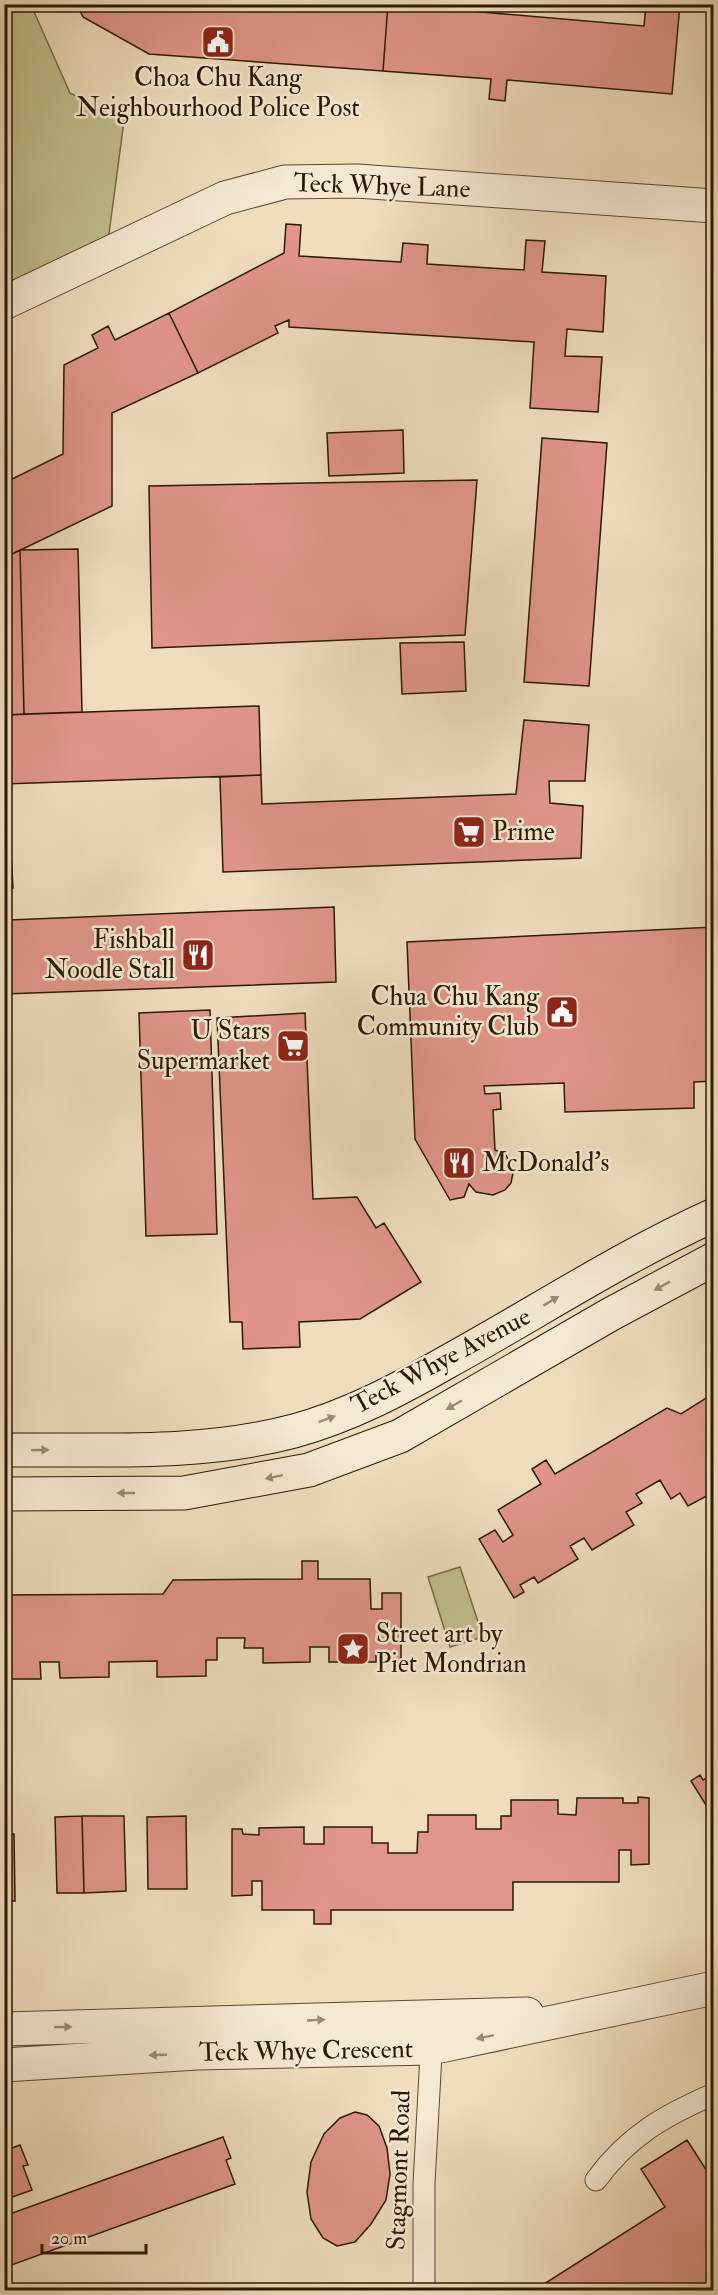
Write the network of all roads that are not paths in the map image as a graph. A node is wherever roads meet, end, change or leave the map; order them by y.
1 (714, 206) edge
2 (4, 303) edge
3 (714, 1215) edge
4 (714, 1259) edge
5 (4, 1450) edge
6 (4, 1494) edge
7 (714, 1988) edge
8 (604, 2013) junction
9 (433, 2014) junction
10 (4, 2029) edge
11 (431, 2048) junction
12 (4, 2065) edge
13 (714, 2094) edge
14 (596, 2180) dead end
15 (424, 2290) edge

1 - 2 street, Teck Whye Lane
5 -> 3 street, Teck Whye Avenue
4 -> 6 street, Teck Whye Avenue
7 - 8 street, Teck Whye Crescent
8 - 9 street, Teck Whye Crescent
8 -> 11 street, Teck Whye Crescent
10 -> 9 street, Teck Whye Crescent
9 - 11 lane, Stagmont Road
11 -> 12 street, Teck Whye Crescent
11 - 15 lane, Stagmont Road
13 - 14 lane

